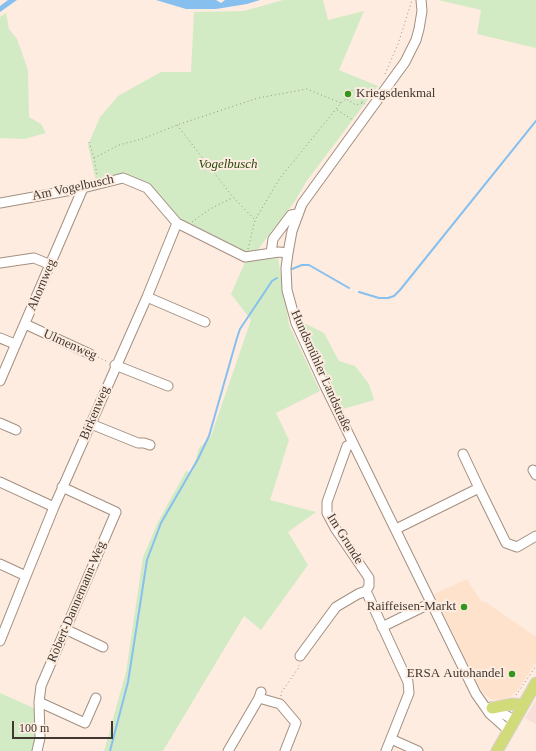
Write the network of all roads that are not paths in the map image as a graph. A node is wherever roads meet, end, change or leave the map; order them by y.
1 (421, 0) edge
2 (83, 188) junction
3 (0, 203) edge
4 (297, 214) junction
5 (177, 223) junction
6 (280, 229) junction
7 (292, 231) junction
8 (271, 253) junction
9 (288, 253) junction
10 (0, 263) edge
11 (51, 265) junction
12 (147, 296) junction
13 (205, 322) dead end
14 (25, 324) junction
15 (0, 338) edge
16 (15, 344) junction
17 (90, 354) road end
18 (116, 365) junction
19 (0, 381) edge
20 (168, 386) dead end
21 (0, 423) edge
22 (91, 424) junction
23 (16, 430) dead end
24 (353, 443) junction
25 (150, 445) dead end
26 (464, 454) dead end
27 (0, 482) edge
28 (62, 487) junction
29 (479, 488) junction
30 (54, 507) junction
31 (396, 529) junction
32 (536, 536) edge
33 (0, 564) edge
34 (26, 576) junction
35 (366, 592) junction
36 (431, 603) junction
37 (382, 627) junction
38 (65, 629) junction
39 (0, 641) edge
40 (104, 647) dead end
41 (300, 656) road end
42 (536, 683) edge
43 (96, 698) dead end
44 (39, 702) junction
45 (523, 705) junction
46 (487, 706) junction
47 (514, 720) junction
48 (508, 730) junction
49 (391, 739) junction
50 (37, 751) edge
51 (228, 751) edge
52 (285, 751) edge
53 (386, 751) edge
54 (418, 751) edge
55 (497, 751) edge

1 - 4 street, Hundsmühler Landstraße
2 - 3 street, Am Vogelbusch
2 - 5 street, Am Vogelbusch
2 - 11 street, Ahornweg
4 - 6 street
4 - 7 street, Hundsmühler Landstraße
5 - 8 street, Am Vogelbusch
5 - 12 street, Birkenweg
6 - 7 street
6 - 8 street
7 - 9 street, Hundsmühler Landstraße
8 - 9 street
9 - 24 street, Hundsmühler Landstraße
10 - 11 street
11 - 14 street, Ahornweg
12 - 13 street
12 - 18 street, Birkenweg
14 - 16 street, Ahornweg
14 - 17 street, Ulmenweg
15 - 16 street
16 - 19 street, Ahornweg
18 - 20 street
18 - 22 street, Birkenweg
21 - 23 street
22 - 25 street
22 - 28 street, Birkenweg
24 - 31 street, Hundsmühler Landstraße
24 - 35 street, Im Grunde
26 - 29 street
27 - 30 street
28 - 30 street, Birkenweg
28 - 38 street, Robert-Dannemann-Weg
29 - 31 street
29 - 32 street
30 - 34 street, Birkenweg
31 - 36 street, Hundsmühler Landstraße
33 - 34 street
34 - 39 street, Birkenweg
35 - 37 street
35 - 41 street
36 - 37 street
36 - 46 street, Hundsmühler Landstraße
37 - 49 street
38 - 40 street
38 - 44 street, Robert-Dannemann-Weg
42 - 45 main road
43 - 44 street
44 - 50 street, Robert-Dannemann-Weg
45 - 46 main road
45 - 47 main road
46 - 47 street
46 - 48 street, Hundsmühler Landstraße
47 - 48 main road
48 - 55 main road
49 - 53 street
49 - 54 street
51 - 52 street

